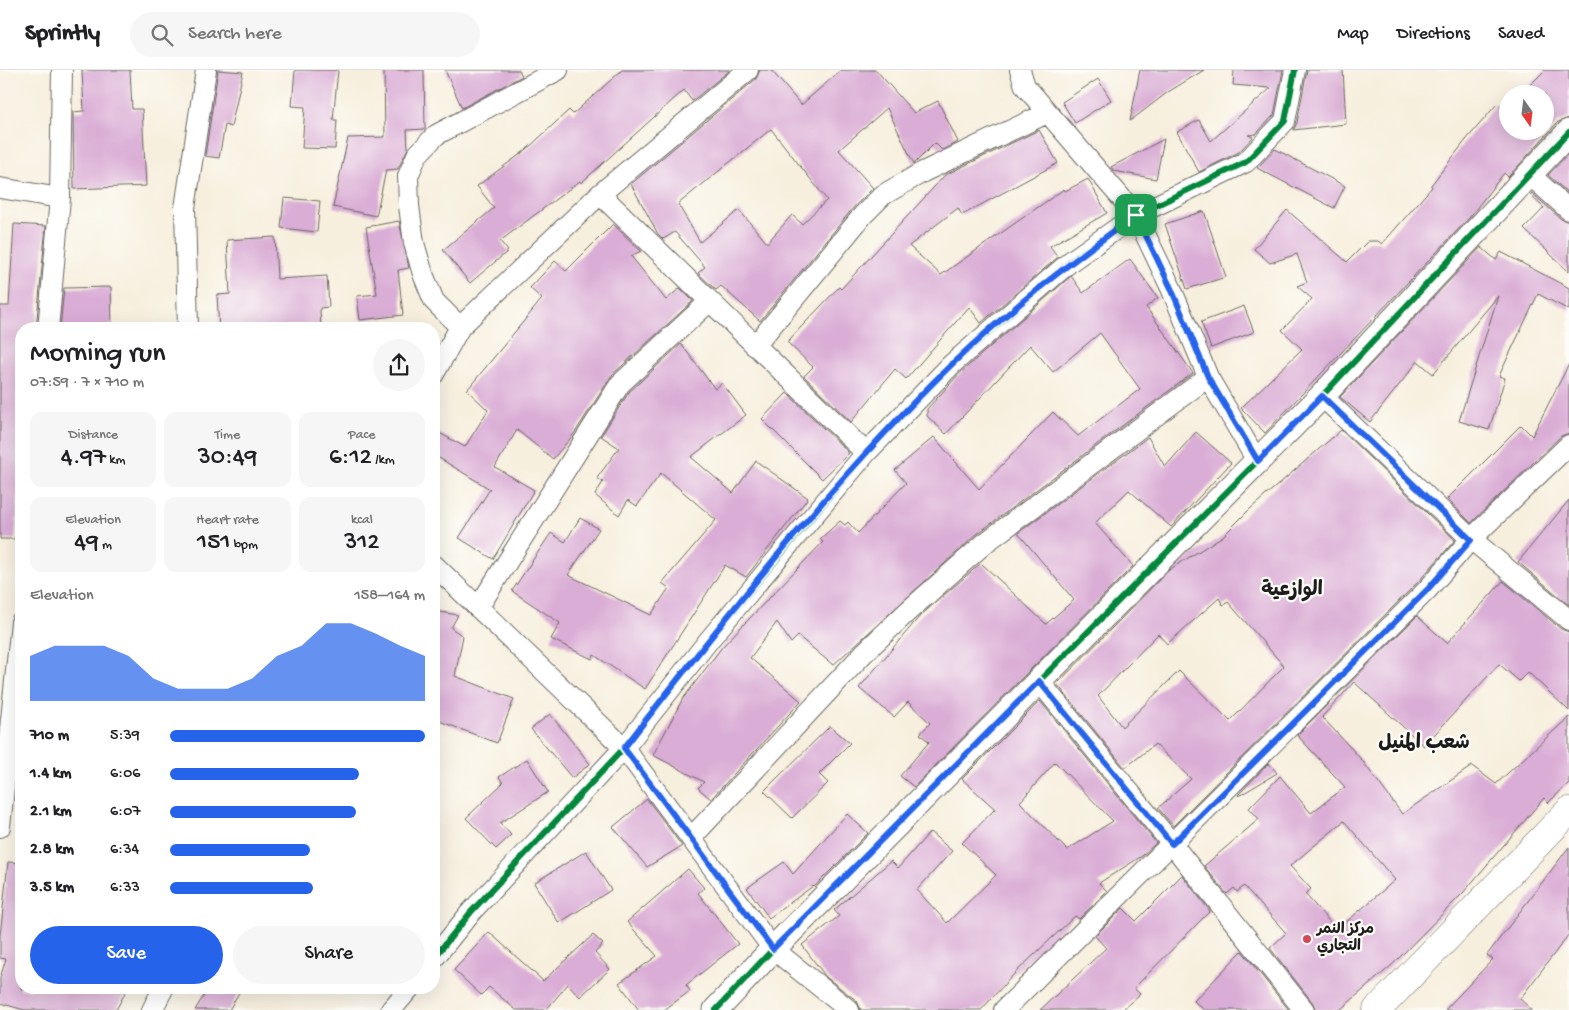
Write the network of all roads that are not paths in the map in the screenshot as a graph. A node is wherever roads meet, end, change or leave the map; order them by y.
1 (62, 70) edge
2 (206, 70) edge
3 (558, 70) edge
4 (748, 70) edge
5 (1020, 70) edge
6 (1295, 70) edge
7 (1047, 113) junction
8 (1569, 132) edge
9 (1529, 174) junction
10 (0, 188) edge
11 (600, 194) junction
12 (60, 198) junction
13 (1569, 210) edge
14 (1136, 215) junction
15 (710, 301) junction
16 (49, 322) edge
17 (188, 322) edge
18 (460, 327) junction
19 (755, 346) junction
20 (440, 363) edge
21 (1208, 377) junction
22 (1322, 396) junction
23 (1569, 445) edge
24 (866, 453) junction
25 (1258, 461) junction
26 (1471, 540) junction
27 (440, 571) edge
28 (478, 608) junction
29 (1568, 616) edge
30 (15, 681) edge
31 (1039, 681) junction
32 (624, 748) junction
33 (1569, 811) edge
34 (0, 827) edge
35 (691, 838) junction
36 (1172, 844) junction
37 (773, 949) junction
38 (440, 951) edge
39 (160, 994) edge
40 (404, 994) edge
41 (152, 1010) edge
42 (391, 1010) edge
43 (716, 1010) edge
44 (849, 1010) edge
45 (1004, 1010) edge
46 (1304, 1010) edge
47 (1377, 1010) edge

1 - 12 street
2 - 17 street
3 - 18 street
4 - 11 street
5 - 7 street
6 - 14 street
7 - 14 street
7 - 19 street
8 - 9 street
9 - 13 street
9 - 22 street
10 - 12 street
11 - 15 street
11 - 18 street
12 - 16 street
14 - 21 street
14 - 24 street
15 - 19 street
15 - 28 street
18 - 20 street
19 - 24 street
21 - 25 street
21 - 35 street
22 - 25 street
22 - 26 street
23 - 26 street
24 - 32 street
25 - 31 street
26 - 29 street
26 - 36 street
27 - 28 street
28 - 32 street
30 - 34 street
31 - 36 street
31 - 37 street
32 - 35 street
32 - 38 street
33 - 47 main road
35 - 37 street
36 - 45 street
36 - 46 street
37 - 43 street
37 - 44 street
39 - 41 street
40 - 42 street

